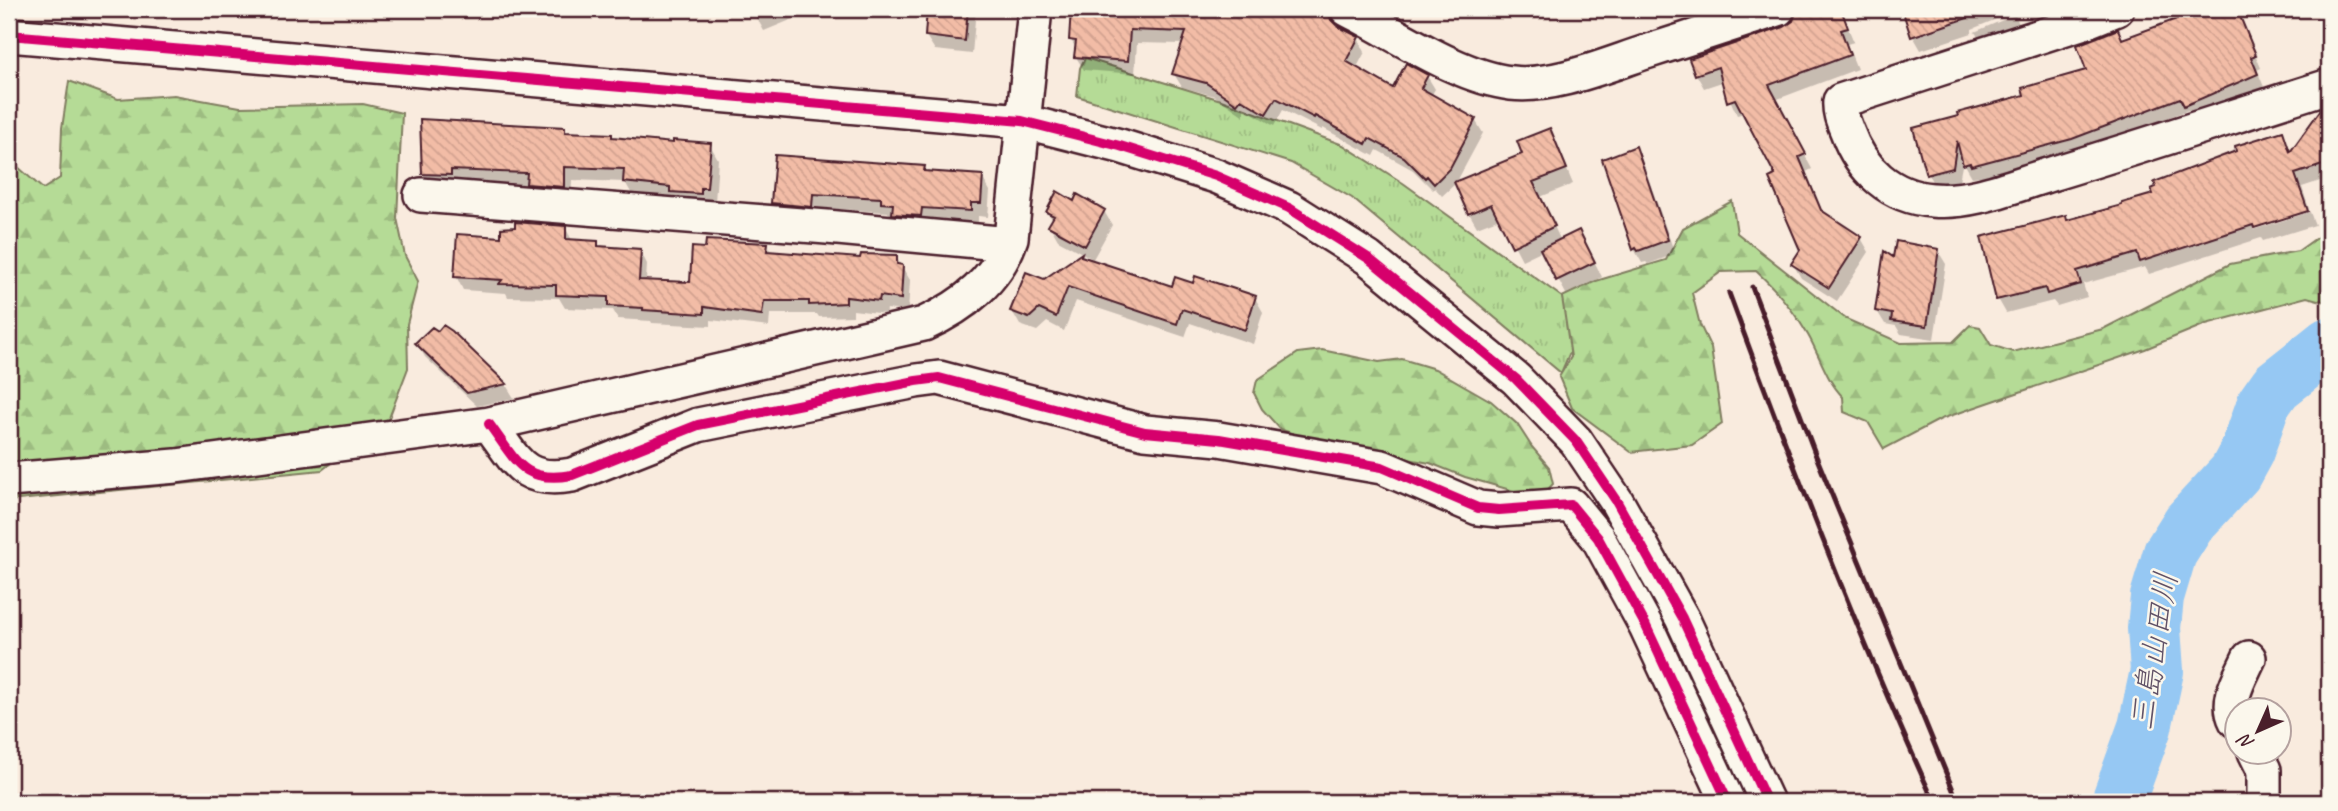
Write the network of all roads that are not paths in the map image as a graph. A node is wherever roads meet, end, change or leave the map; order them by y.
1 (1035, 9) edge
2 (1347, 9) edge
3 (1778, 9) edge
4 (2095, 13) edge
5 (9, 35) edge
6 (2329, 86) edge
7 (1022, 121) junction
8 (421, 195) dead end
9 (1009, 244) junction
10 (489, 424) junction
11 (9, 480) edge
12 (2249, 658) dead end
13 (2233, 696) edge
14 (2262, 766) edge
15 (1728, 802) edge
16 (1767, 802) edge
17 (2264, 802) edge

1 - 7 street
2 - 3 street
4 - 6 street
5 - 7 street
7 - 9 street
7 - 16 street
8 - 9 street
9 - 10 street
10 - 11 street
10 - 15 street
12 - 13 street
14 - 17 street

